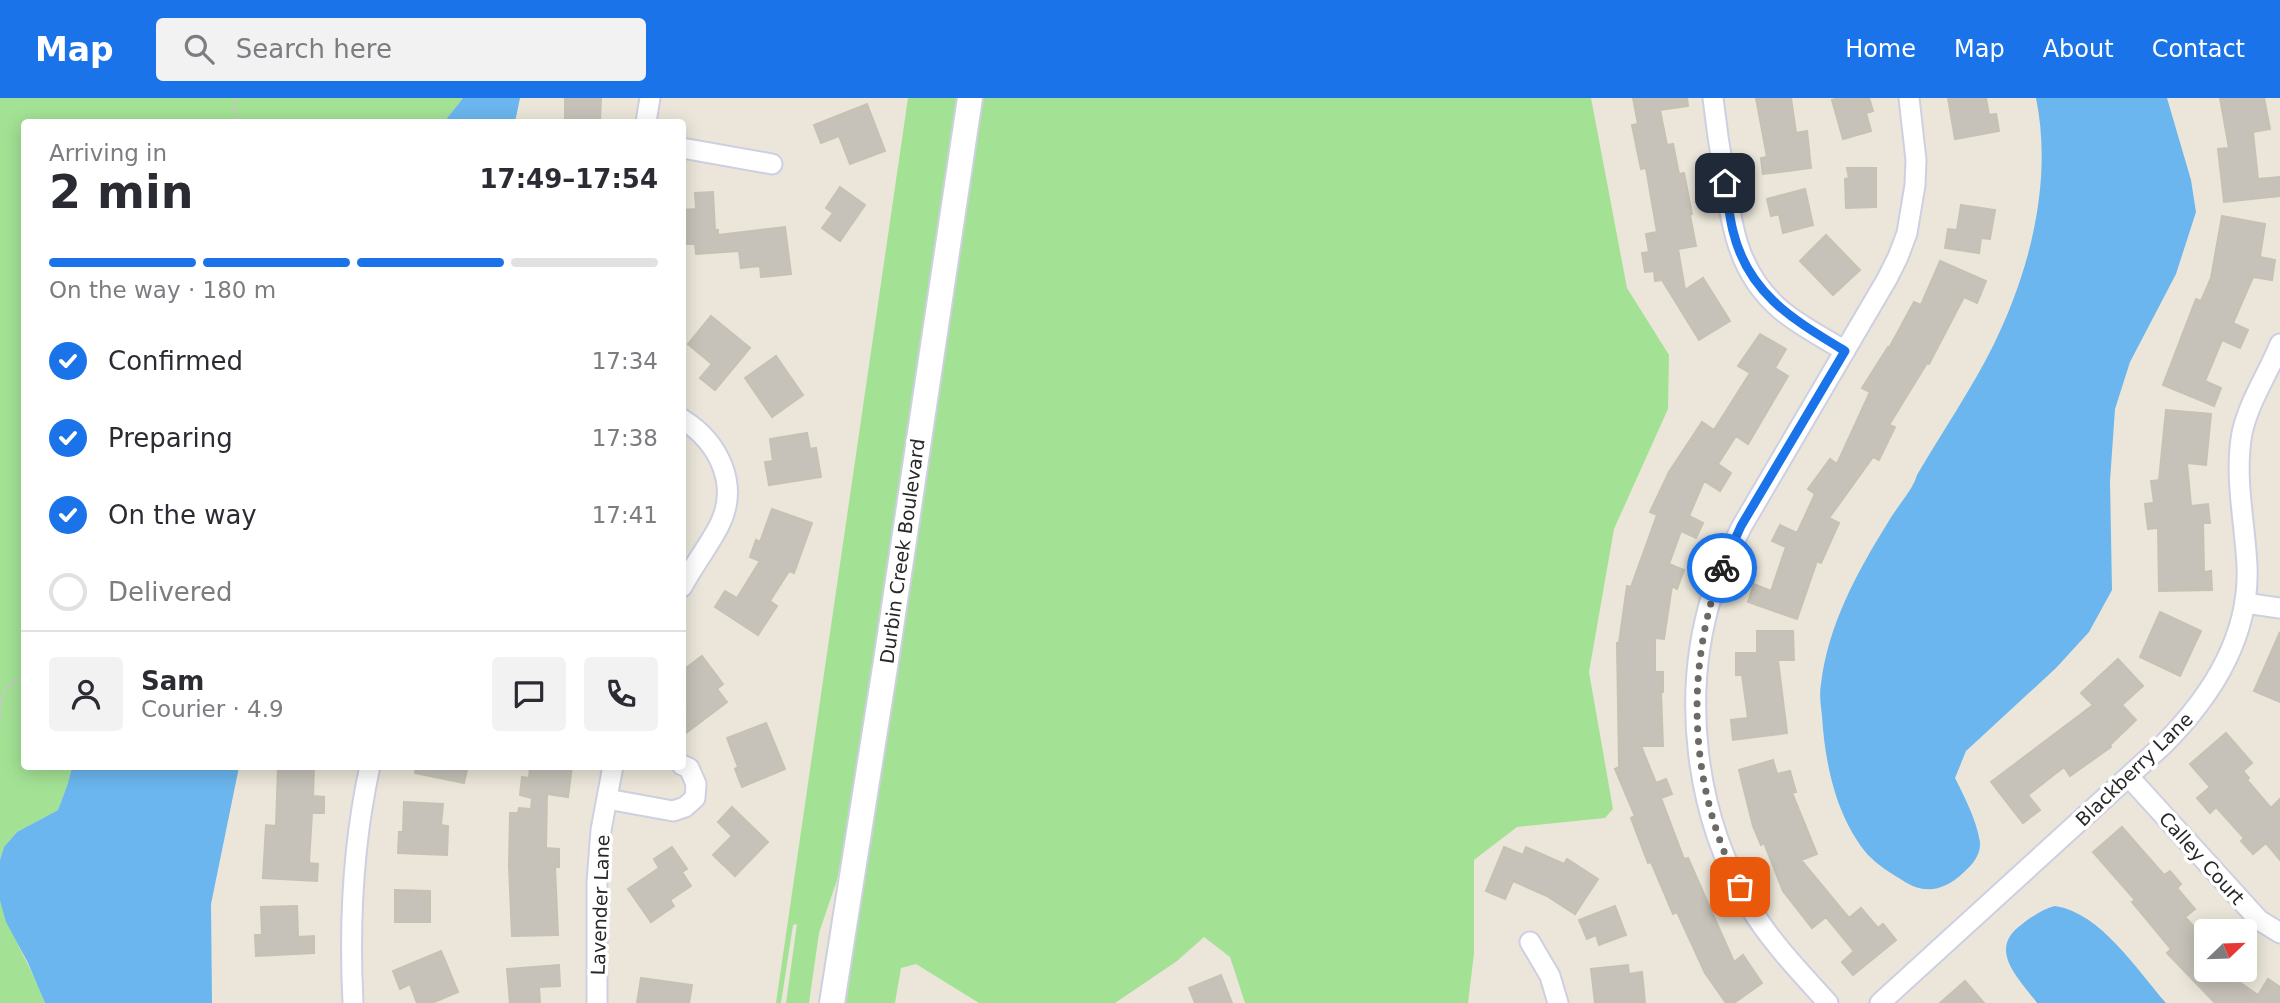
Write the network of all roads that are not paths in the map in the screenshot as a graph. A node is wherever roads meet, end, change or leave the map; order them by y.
1 (650, 98) edge
2 (970, 98) edge
3 (1713, 98) edge
4 (1909, 98) edge
5 (646, 119) edge
6 (686, 149) edge
7 (772, 164) dead end
8 (2280, 344) edge
9 (1845, 351) junction
10 (686, 422) edge
11 (686, 580) edge
12 (2245, 603) junction
13 (2280, 608) edge
14 (686, 767) edge
15 (369, 770) edge
16 (612, 770) edge
17 (2129, 777) junction
18 (607, 799) junction
19 (2280, 933) edge
20 (1530, 942) dead end
21 (353, 1003) edge
22 (597, 1003) edge
23 (832, 1003) edge
24 (1558, 1003) edge
25 (1828, 1003) edge
26 (1880, 1003) edge

1 - 5 street
2 - 23 street, Durbin Creek Boulevard
3 - 9 street
4 - 9 street
6 - 7 street
8 - 12 street, Blackberry Lane
9 - 25 street
10 - 11 street
12 - 13 street
12 - 17 street, Blackberry Lane
14 - 18 street
15 - 21 street
16 - 18 street, Lavender Lane
17 - 19 street, Calley Court
17 - 26 street, Blackberry Lane
18 - 22 street, Lavender Lane
20 - 24 street

